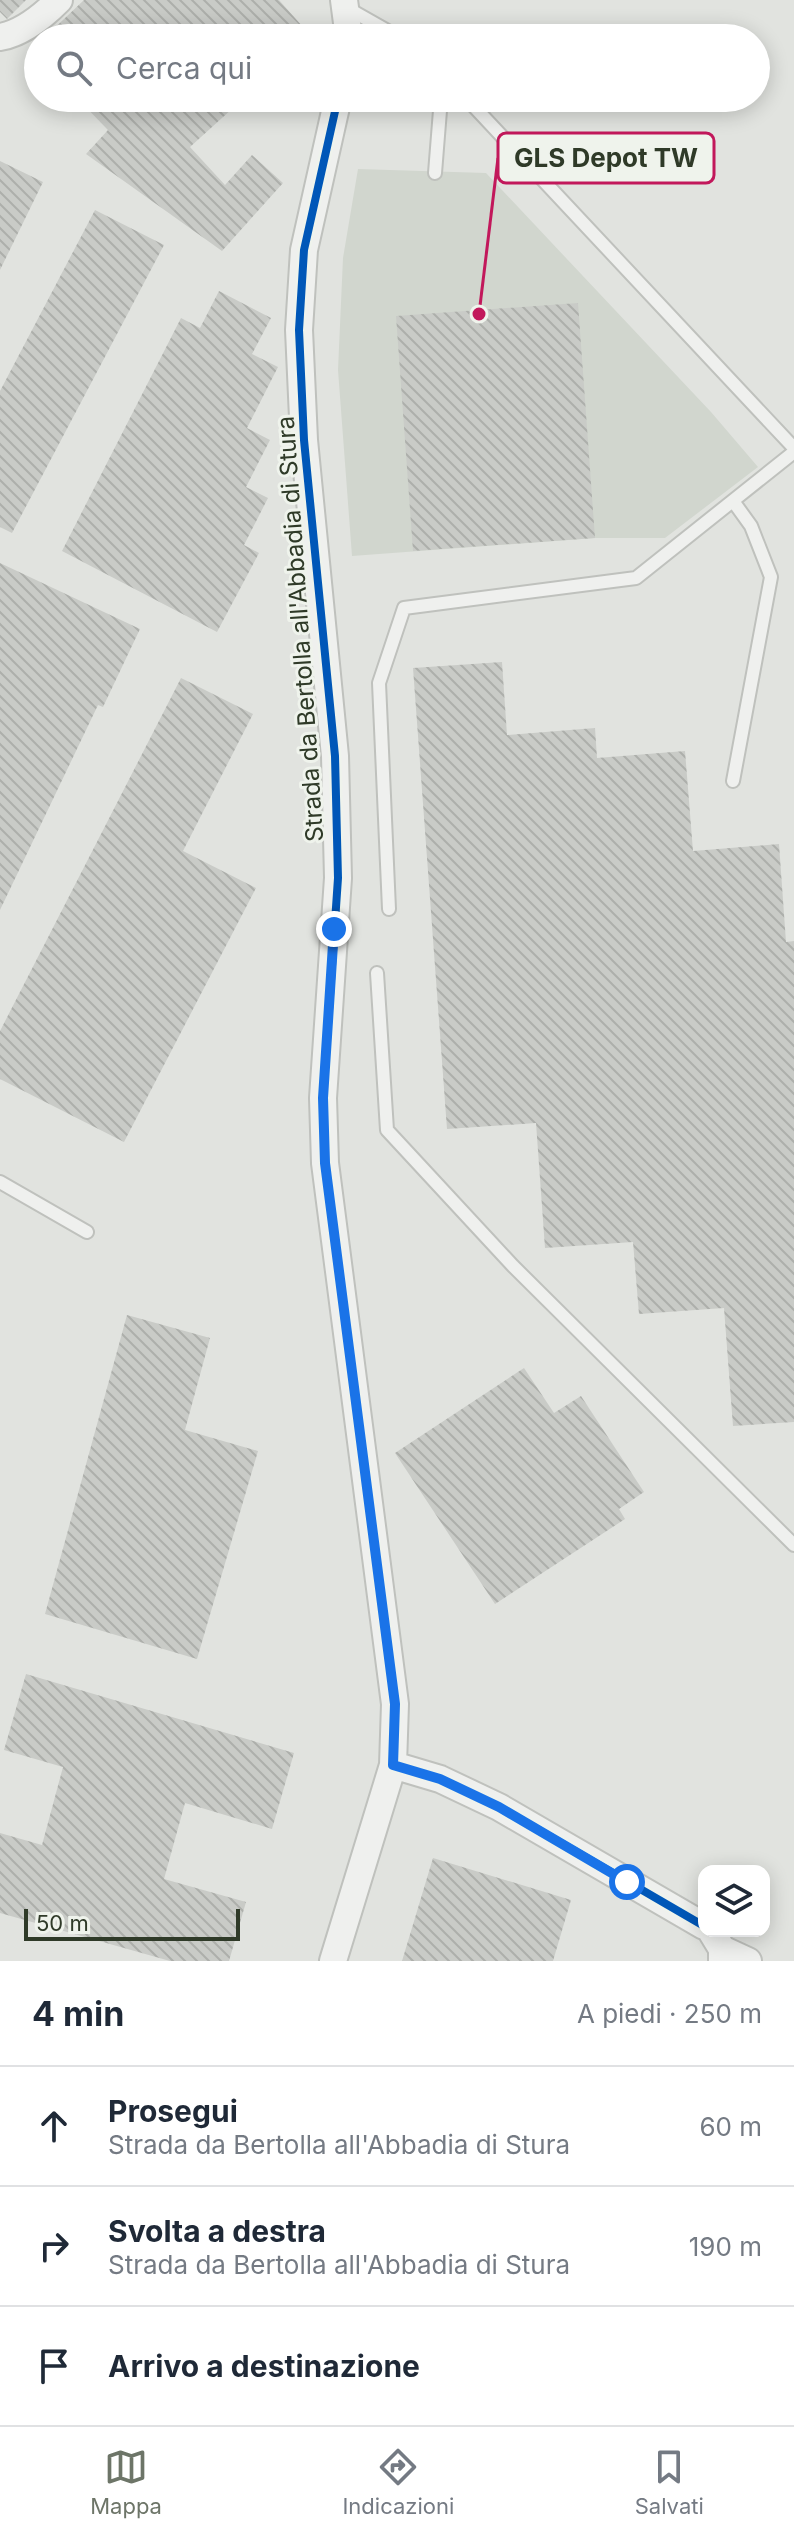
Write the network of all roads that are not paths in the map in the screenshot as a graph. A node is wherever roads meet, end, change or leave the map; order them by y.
1 (59, 0) edge
2 (346, 4) edge
3 (29, 24) edge
4 (348, 24) edge
5 (378, 24) edge
6 (24, 27) edge
7 (0, 37) edge
8 (335, 112) edge
9 (440, 112) edge
10 (479, 112) edge
11 (435, 173) dead end
12 (794, 450) edge
13 (733, 501) junction
14 (733, 781) dead end
15 (389, 909) dead end
16 (377, 973) dead end
17 (0, 1182) edge
18 (87, 1232) dead end
19 (794, 1545) edge
20 (393, 1765) junction
21 (698, 1923) edge
22 (718, 1947) edge
23 (333, 1961) edge
24 (748, 1961) edge

1 - 3 street
2 - 4 street
2 - 5 lane
6 - 7 street
8 - 20 street, Strada da Bertolla all'Abbadia di Stura
9 - 11 lane
10 - 12 lane
12 - 13 lane
13 - 14 lane
13 - 15 lane
16 - 19 lane
17 - 18 lane
20 - 21 street
20 - 23 street, Strada da Bertolla all'Abbadia di Stura
22 - 24 street

